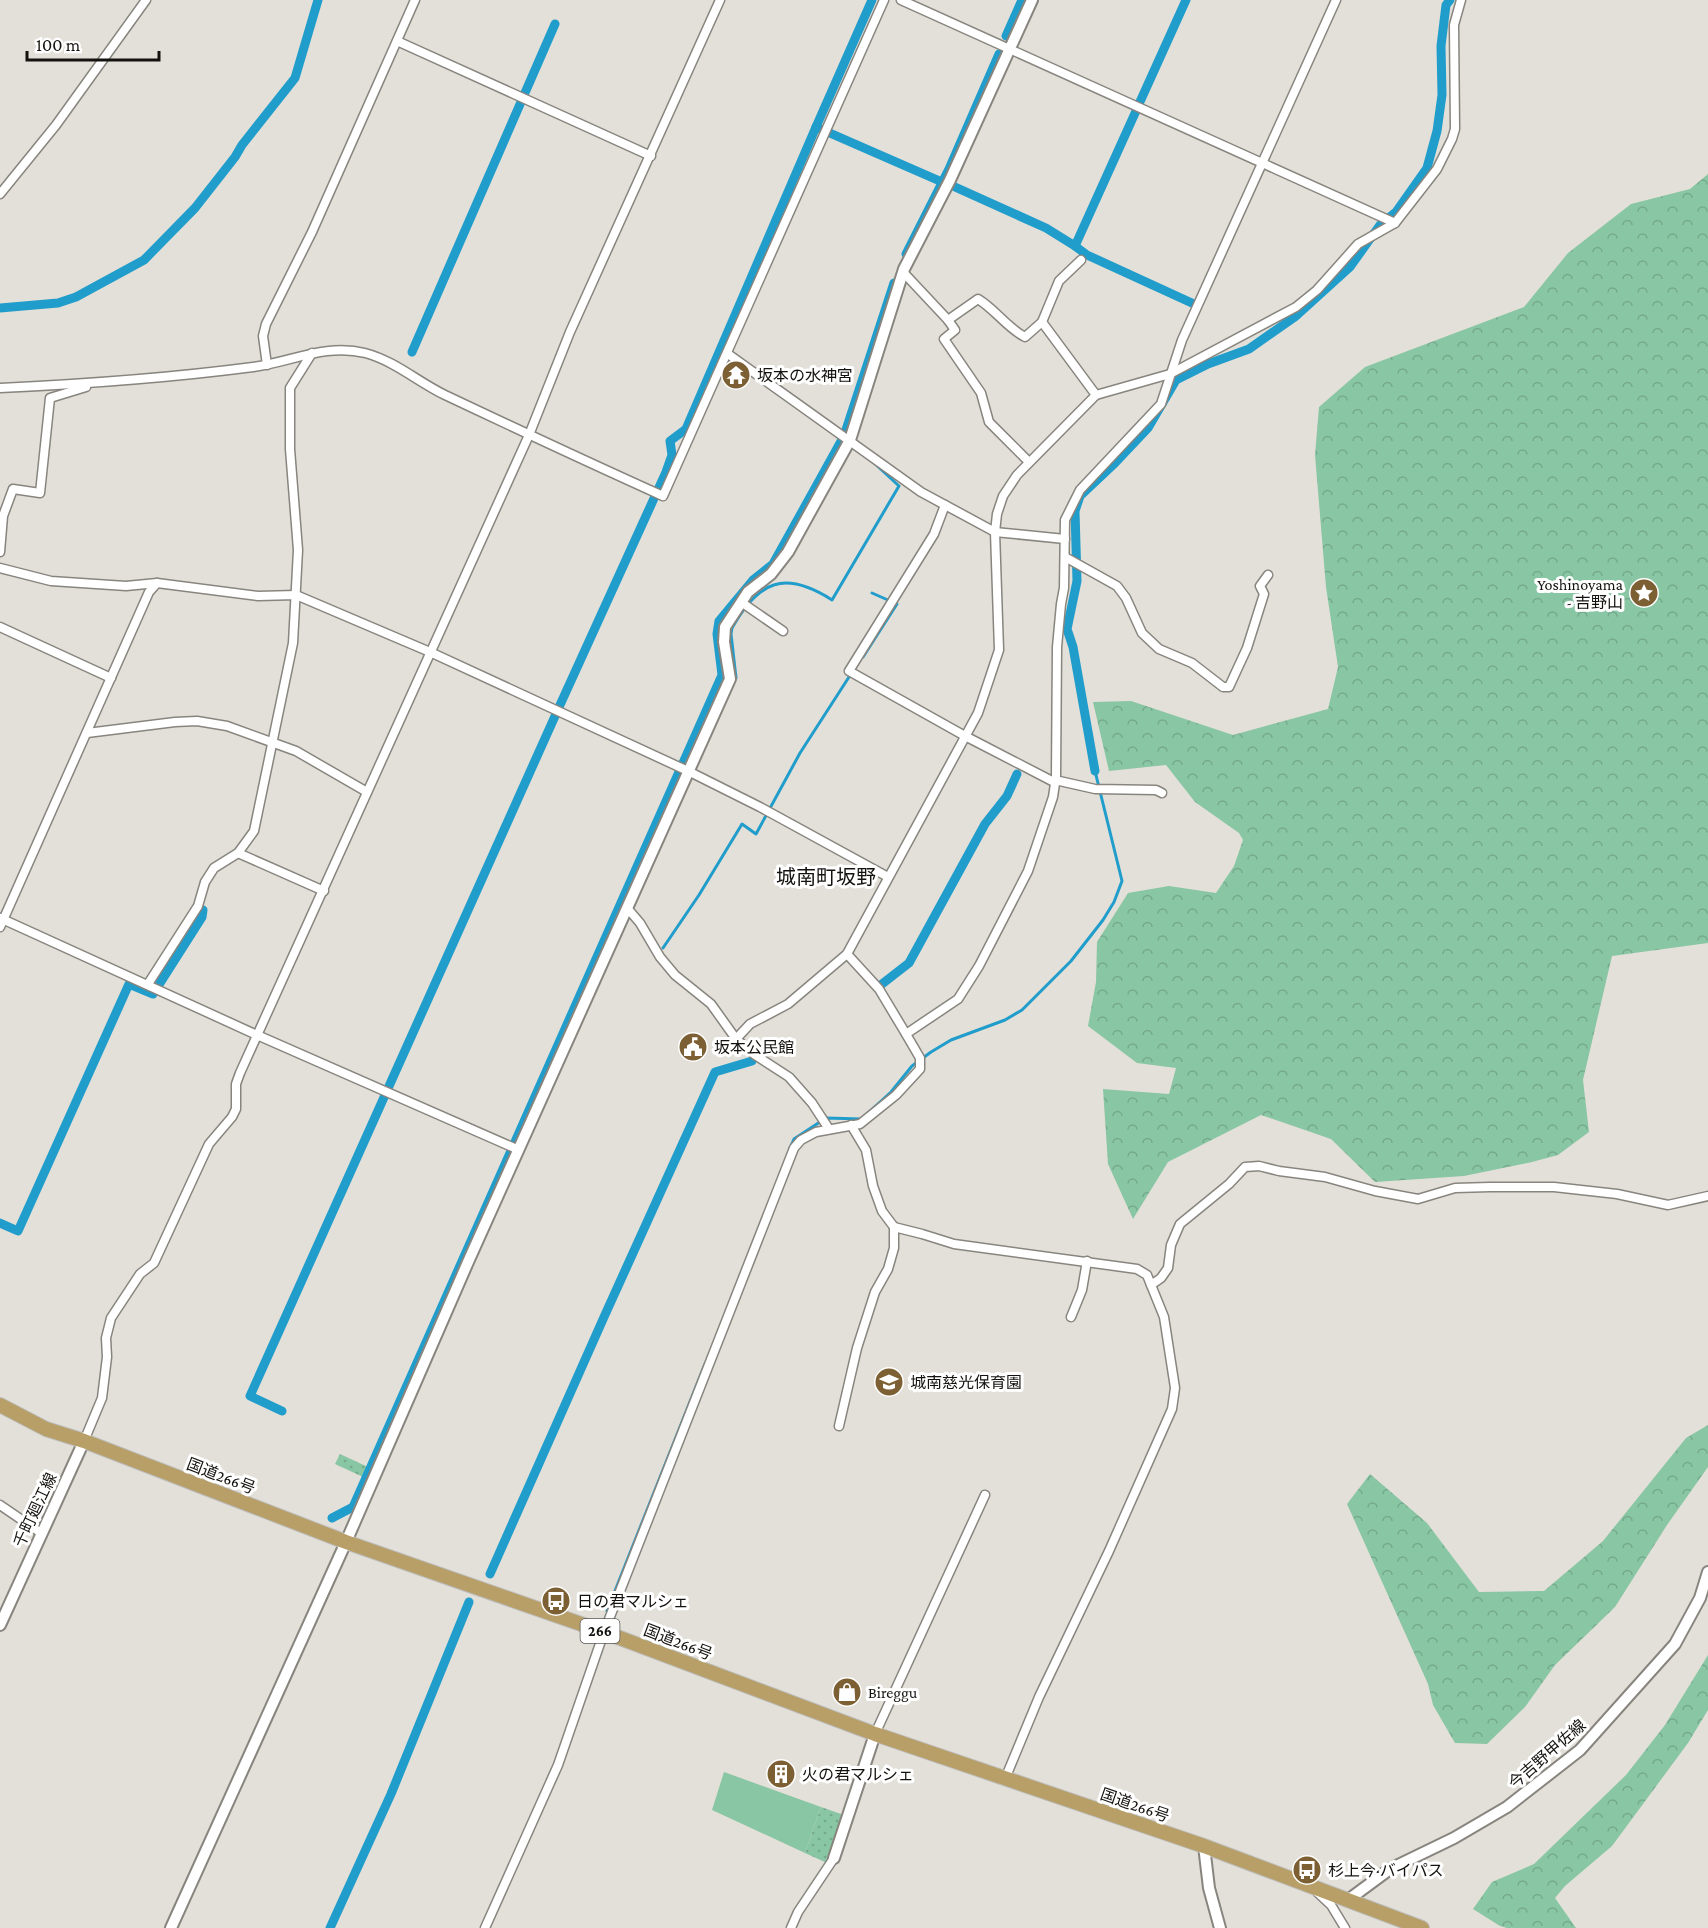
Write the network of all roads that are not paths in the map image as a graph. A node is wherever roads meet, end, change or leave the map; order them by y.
1 (146, 0) edge
2 (415, 0) edge
3 (720, 0) edge
4 (885, 0) edge
5 (901, 0) edge
6 (1032, 0) edge
7 (1336, 0) edge
8 (1461, 0) edge
9 (398, 41) junction
10 (1010, 50) junction
11 (651, 156) junction
12 (1262, 163) junction
13 (0, 194) edge
14 (1395, 223) junction
15 (1081, 260) dead end
16 (903, 272) junction
17 (948, 320) junction
18 (1042, 322) junction
19 (312, 353) junction
20 (728, 354) junction
21 (267, 365) junction
22 (1170, 374) junction
23 (98, 384) junction
24 (0, 388) edge
25 (1096, 395) junction
26 (529, 435) junction
27 (850, 440) junction
28 (1029, 462) junction
29 (945, 506) junction
30 (995, 532) junction
31 (1065, 539) junction
32 (0, 552) edge
33 (1065, 556) junction
34 (0, 568) edge
35 (1268, 574) dead end
36 (157, 583) junction
37 (296, 595) junction
38 (741, 602) junction
39 (0, 627) edge
40 (783, 631) dead end
41 (429, 652) junction
42 (111, 678) junction
43 (87, 733) junction
44 (965, 736) junction
45 (272, 742) junction
46 (688, 771) junction
47 (1054, 781) junction
48 (367, 792) junction
49 (1162, 793) dead end
50 (238, 853) junction
51 (888, 878) junction
52 (324, 891) junction
53 (628, 909) junction
54 (1, 922) edge
55 (847, 954) junction
56 (148, 984) junction
57 (906, 1034) junction
58 (257, 1035) junction
59 (736, 1039) junction
60 (851, 1125) junction
61 (830, 1129) junction
62 (519, 1150) junction
63 (1708, 1196) edge
64 (894, 1227) junction
65 (1087, 1261) junction
66 (1151, 1285) junction
67 (1071, 1317) dead end
68 (0, 1405) edge
69 (839, 1425) dead end
70 (84, 1441) junction
71 (985, 1495) dead end
72 (0, 1505) edge
73 (41, 1533) junction
74 (346, 1542) junction
75 (1708, 1572) edge
76 (0, 1625) edge
77 (604, 1632) junction
78 (875, 1734) junction
79 (1005, 1779) junction
80 (1204, 1846) junction
81 (834, 1858) joint
82 (1310, 1886) junction
83 (1348, 1900) junction
84 (171, 1928) edge
85 (485, 1928) edge
86 (791, 1928) edge
87 (1220, 1928) edge
88 (1345, 1928) edge
89 (1422, 1928) edge

1 - 13 street
2 - 9 street
3 - 11 street
4 - 20 street
5 - 10 street
6 - 10 street
7 - 12 street
8 - 14 street
9 - 11 street
9 - 21 street
10 - 12 street
10 - 16 street
11 - 26 street
12 - 14 street
12 - 22 street
14 - 22 street
15 - 18 street
16 - 17 street
16 - 27 street
17 - 18 street
17 - 28 street
18 - 25 street
19 - 21 street
19 - 26 street
19 - 37 street
20 - 26 street
20 - 27 street
21 - 23 street
22 - 25 street
22 - 31 street
23 - 24 street
23 - 32 street
25 - 28 street
26 - 41 street
27 - 29 street
27 - 38 street
28 - 30 street
29 - 30 street
29 - 44 street
30 - 31 street
30 - 44 street
31 - 33 street
33 - 35 street
33 - 47 street
34 - 36 street
36 - 37 street
36 - 42 street
37 - 41 street
37 - 45 street
38 - 40 street
38 - 46 street
39 - 42 street
41 - 46 street
41 - 48 street
42 - 43 street
43 - 45 street
43 - 54 street
44 - 47 street
44 - 51 street
45 - 48 street
45 - 50 street
46 - 51 street
46 - 53 street
47 - 49 street
47 - 57 street
48 - 52 street
50 - 52 street
50 - 56 street
51 - 55 street
52 - 58 street
53 - 59 street
53 - 62 street
54 - 56 street
55 - 57 street
55 - 59 street
56 - 58 street
57 - 60 street
58 - 62 street
58 - 70 street
59 - 61 street
60 - 61 street
60 - 64 street
61 - 77 street
62 - 74 street
63 - 66 street
64 - 65 street
64 - 69 street
65 - 66 street
65 - 67 street
66 - 79 street
68 - 70 highway, 国道266号 / 266
70 - 73 street, 千町廻江線
70 - 74 highway, 国道266号 / 266
71 - 78 street
72 - 73 street
73 - 76 street, 千町廻江線
74 - 77 highway, 国道266号 / 266
74 - 84 street
75 - 83 street, 今吉野甲佐線
77 - 78 highway, 国道266号 / 266
77 - 85 street
78 - 79 highway, 国道266号 / 266
78 - 81 street
79 - 80 highway, 国道266号 / 266
80 - 82 highway, 国道266号 / 266
80 - 87 street
81 - 86 street
82 - 83 highway, 国道266号 / 266
82 - 88 street
83 - 89 highway, 266

